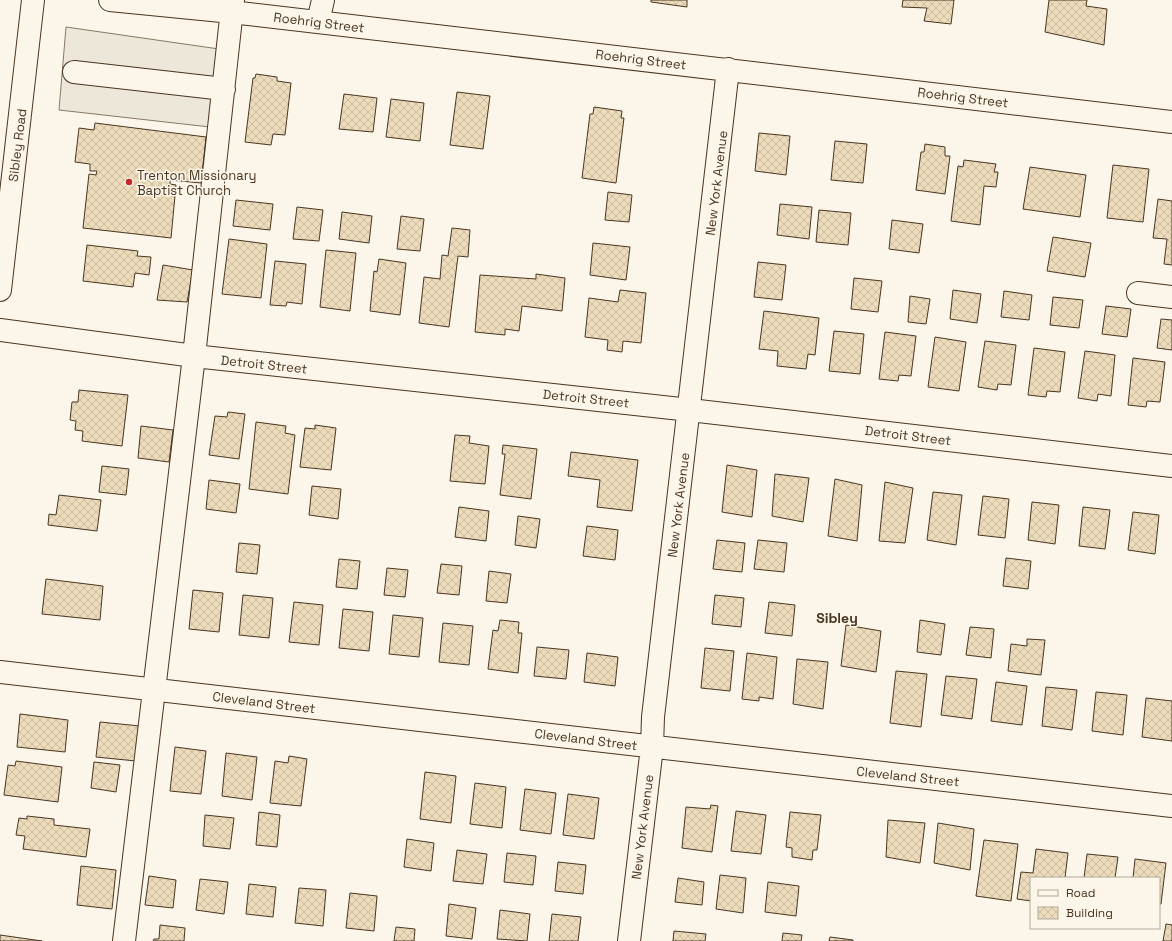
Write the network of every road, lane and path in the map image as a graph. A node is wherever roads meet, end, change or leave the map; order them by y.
1 (33, 0) edge
2 (110, 0) edge
3 (324, 0) edge
4 (233, 6) edge
5 (318, 22) junction
6 (728, 69) junction
7 (74, 72) dead end
8 (224, 89) junction
9 (1172, 122) edge
10 (0, 290) edge
11 (1138, 293) dead end
12 (1172, 296) edge
13 (0, 330) edge
14 (194, 356) junction
15 (690, 410) junction
16 (1172, 466) edge
17 (0, 672) edge
18 (154, 690) junction
19 (652, 747) junction
20 (1172, 806) edge
21 (124, 941) edge
22 (629, 941) edge

1 - 10 street, Sibley Road
2 - 4 street, Roehrig Street
3 - 5 street
4 - 5 street, Roehrig Street
4 - 8 street
5 - 6 street, Roehrig Street
6 - 9 street, Roehrig Street
6 - 15 street, New York Avenue
7 - 8 street
8 - 14 street
11 - 12 street
13 - 14 street, Detroit Street
14 - 15 street, Detroit Street
14 - 18 street
15 - 16 street, Detroit Street
15 - 19 street, New York Avenue
17 - 18 street, Cleveland Street
18 - 19 street, Cleveland Street
18 - 21 street
19 - 20 street, Cleveland Street
19 - 22 street, New York Avenue

